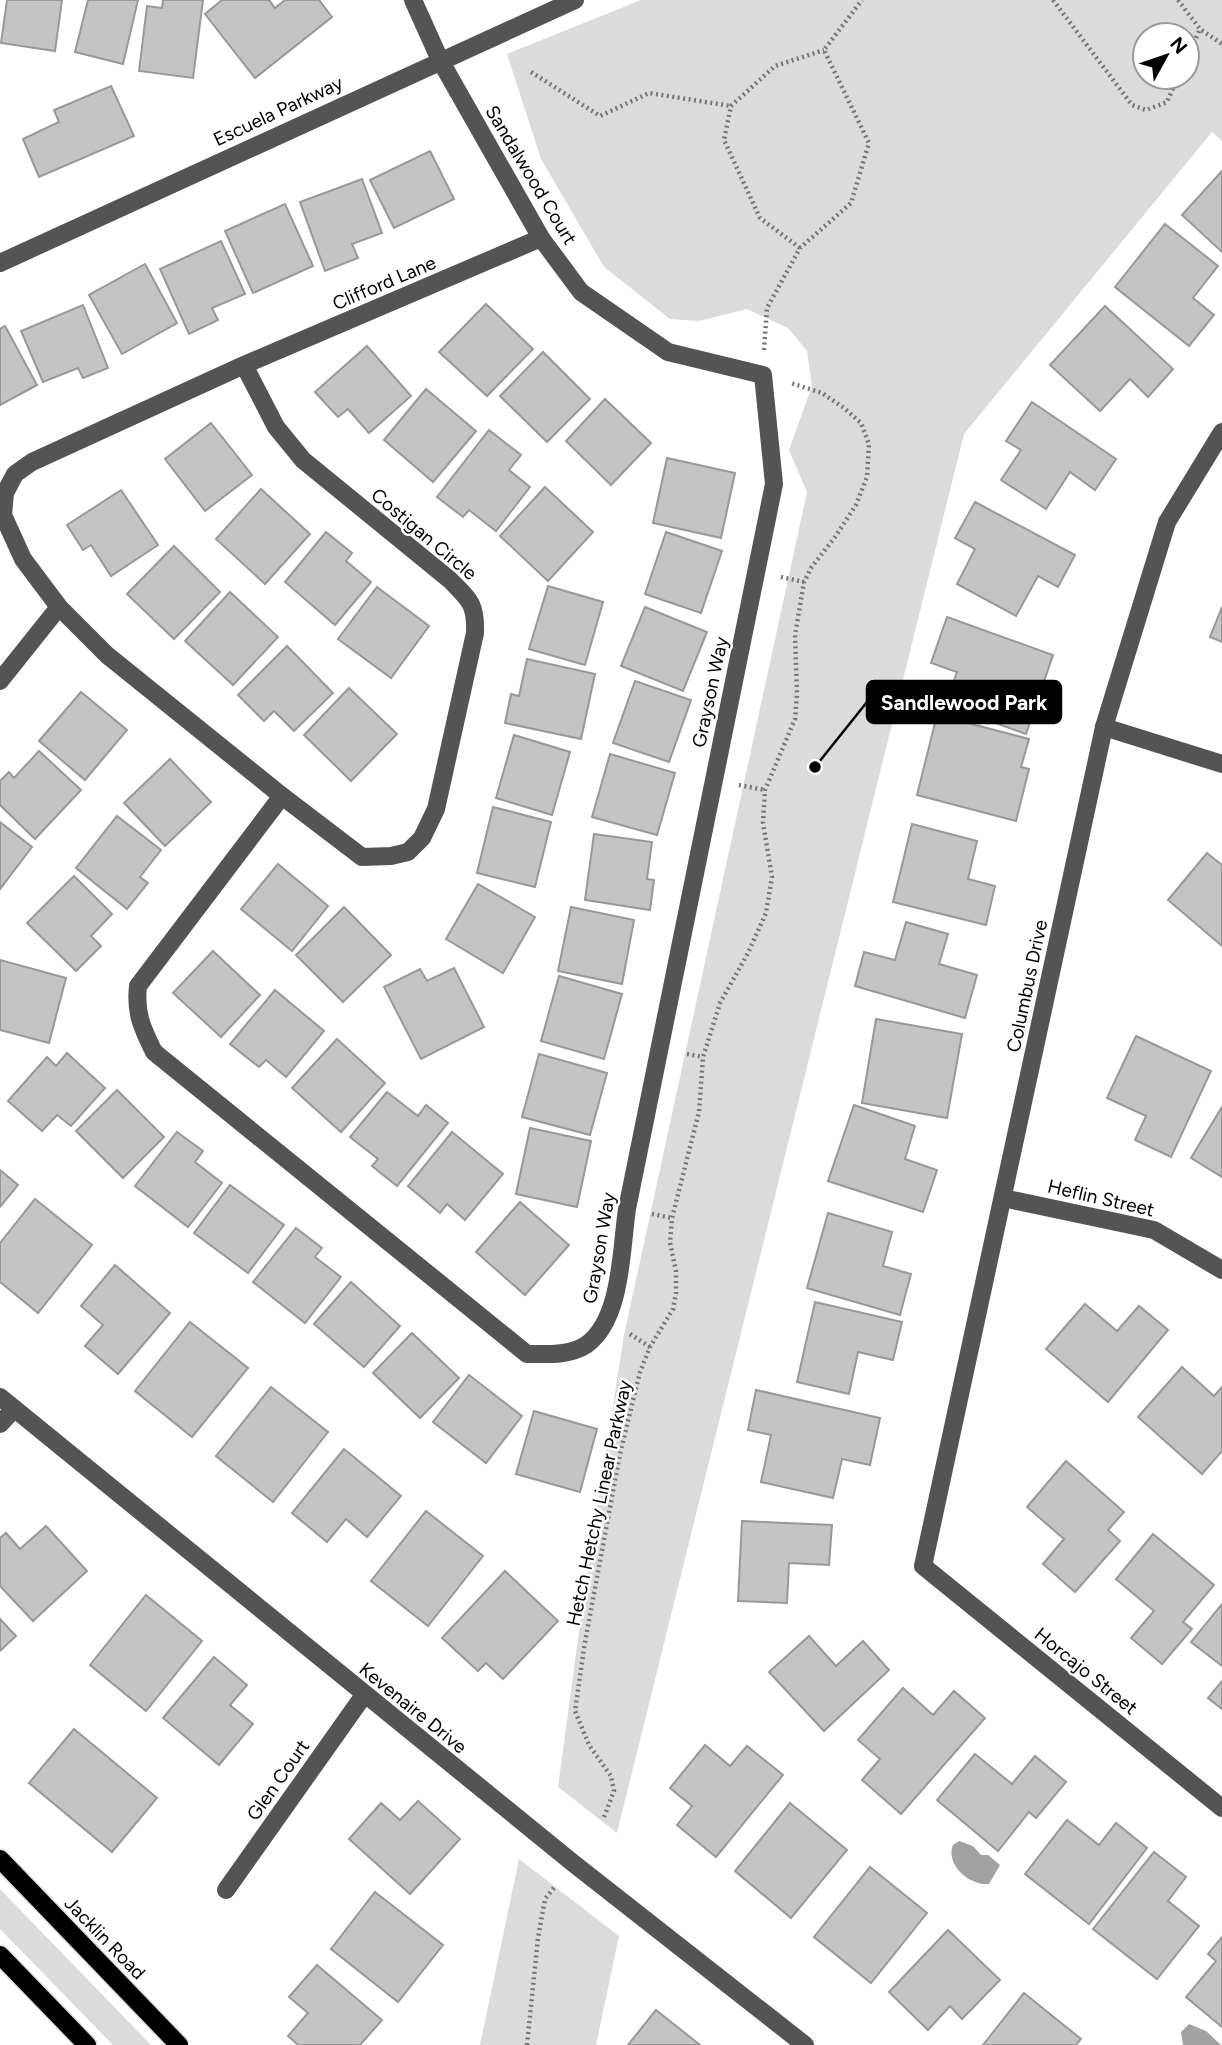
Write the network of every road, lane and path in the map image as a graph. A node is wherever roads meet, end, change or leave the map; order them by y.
1 (413, 0) edge
2 (575, 0) edge
3 (862, 0) edge
4 (1053, 0) edge
5 (1178, 0) edge
6 (1194, 21) edge
7 (1201, 30) edge
8 (1222, 44) edge
9 (824, 50) junction
10 (440, 60) junction
11 (531, 72) dead end
12 (1172, 91) edge
13 (731, 106) junction
14 (541, 238) junction
15 (800, 248) junction
16 (0, 263) edge
17 (244, 365) junction
18 (763, 375) junction
19 (1222, 432) edge
20 (59, 607) junction
21 (0, 681) edge
22 (1104, 727) junction
23 (1222, 764) edge
24 (282, 796) junction
25 (1003, 1198) junction
26 (1222, 1270) edge
27 (0, 1397) edge
28 (14, 1409) junction
29 (0, 1424) edge
30 (923, 1566) joint
31 (364, 1695) junction
32 (1222, 1808) edge
33 (604, 1817) dead end
34 (0, 1859) edge
35 (561, 1879) dead end
36 (226, 1890) dead end
37 (0, 1955) edge
38 (87, 2045) edge
39 (179, 2045) edge
40 (527, 2045) edge
41 (805, 2045) edge

1 - 10 street, Sandalwood Court
2 - 10 street, Escuela Parkway
3 - 9 path
4 - 12 path
5 - 6 path
7 - 8 path
9 - 13 path
9 - 15 path
10 - 14 street, Sandalwood Court
10 - 16 street, Escuela Parkway
11 - 13 path
13 - 15 path
14 - 17 street, Clifford Lane
14 - 18 street, Sandalwood Court
15 - 18 path
17 - 20 street, Costigan Circle
17 - 24 street, Costigan Circle
18 - 24 street, Grayson Way
18 - 33 path, Hetch Hetchy Linear Parkway
19 - 22 street, Columbus Drive
20 - 21 street
20 - 24 street, Costigan Circle
22 - 23 street
22 - 25 street, Columbus Drive
25 - 26 street, Heflin Street
25 - 30 street, Columbus Drive
27 - 28 street, Kevenaire Drive
28 - 29 street
28 - 31 street, Kevenaire Drive
30 - 32 street, Horcajo Street
31 - 36 street, Glen Court
31 - 41 street, Kevenaire Drive
34 - 39 main road, Jacklin Road
35 - 40 path
37 - 38 main road

